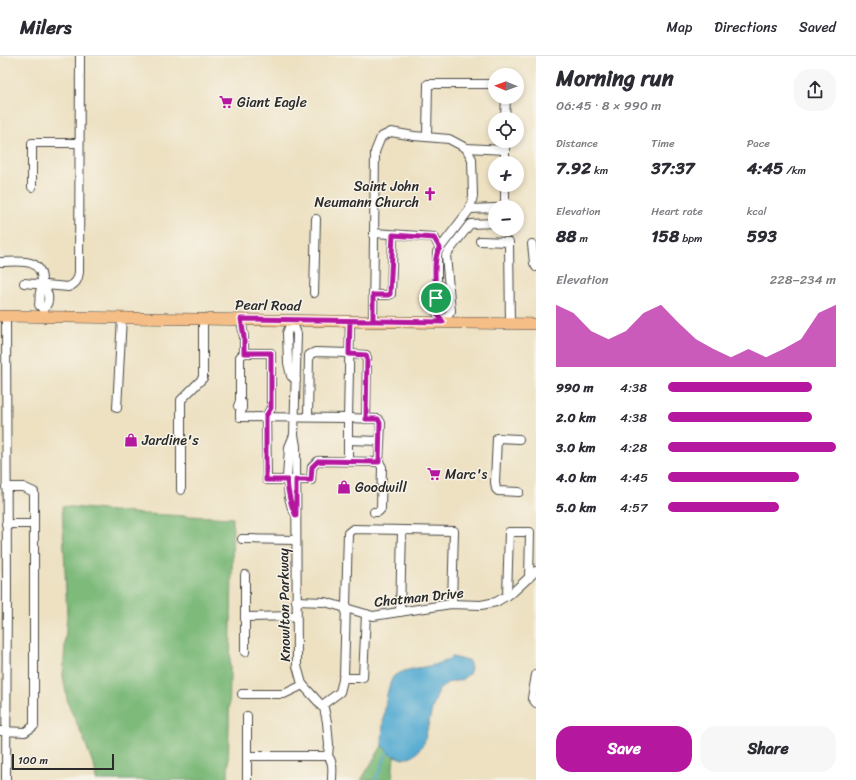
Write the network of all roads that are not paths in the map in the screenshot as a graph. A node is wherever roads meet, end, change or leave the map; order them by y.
1 (80, 56) edge
2 (488, 84) edge
3 (427, 137) junction
4 (79, 143) junction
5 (466, 148) junction
6 (505, 150) joint
7 (505, 156) edge
8 (32, 187) dead end
9 (488, 208) edge
10 (470, 209) junction
11 (316, 219) dead end
12 (488, 223) edge
13 (374, 233) junction
14 (393, 235) junction
15 (480, 241) dead end
16 (532, 244) dead end
17 (438, 250) junction
18 (446, 256) junction
19 (0, 262) edge
20 (536, 267) edge
21 (24, 283) dead end
22 (42, 284) junction
23 (314, 293) dead end
24 (373, 295) junction
25 (43, 313) junction
26 (3, 316) edge
27 (122, 317) junction
28 (203, 318) junction
29 (245, 319) junction
30 (292, 320) junction
31 (350, 321) junction
32 (373, 321) junction
33 (443, 322) junction
34 (510, 324) junction
35 (536, 324) edge
36 (244, 353) junction
37 (349, 354) junction
38 (117, 408) dead end
39 (266, 416) junction
40 (295, 416) junction
41 (308, 417) junction
42 (348, 418) junction
43 (366, 419) junction
44 (519, 439) dead end
45 (348, 440) junction
46 (380, 441) junction
47 (348, 462) junction
48 (379, 462) junction
49 (292, 480) junction
50 (6, 487) junction
51 (181, 490) dead end
52 (519, 492) dead end
53 (374, 512) dead end
54 (6, 524) junction
55 (34, 524) junction
56 (402, 530) junction
57 (533, 532) edge
58 (242, 539) dead end
59 (296, 540) junction
60 (536, 571) edge
61 (245, 575) dead end
62 (529, 578) junction
63 (507, 596) junction
64 (296, 601) junction
65 (452, 604) junction
66 (346, 609) junction
67 (400, 612) junction
68 (366, 614) junction
69 (296, 616) junction
70 (245, 617) junction
71 (245, 652) dead end
72 (4, 669) edge
73 (536, 675) edge
74 (344, 678) junction
75 (303, 685) junction
76 (242, 694) dead end
77 (536, 703) edge
78 (321, 706) junction
79 (247, 716) dead end
80 (4, 731) edge
81 (247, 756) junction
82 (328, 756) junction
83 (6, 780) edge
84 (247, 780) edge
85 (332, 780) edge

1 - 4 street
2 - 3 street
3 - 5 street
3 - 13 street
4 - 8 street
4 - 22 street
5 - 6 street
5 - 10 street
6 - 7 street
9 - 10 street
10 - 17 street
11 - 23 street
12 - 18 street
13 - 14 street
13 - 24 street
14 - 17 street
14 - 24 street
15 - 34 street
16 - 20 street
17 - 18 street
17 - 33 street
18 - 33 street
19 - 22 street
21 - 22 street
22 - 25 street
24 - 32 street
25 - 26 main road, Pearl Road
25 - 27 main road, Pearl Road
26 - 50 street
27 - 28 main road, Pearl Road
27 - 38 street
28 - 29 main road, Pearl Road
28 - 51 street
29 - 30 main road, Pearl Road
29 - 36 street
30 - 31 main road, Pearl Road
30 - 40 street, Knowlton Parkway
31 - 32 main road, Pearl Road
31 - 37 street
32 - 33 main road, Pearl Road
33 - 34 main road, Pearl Road
34 - 35 main road, Pearl Road
36 - 39 street
36 - 39 street
37 - 41 street
37 - 42 street
37 - 43 street
39 - 40 street
39 - 49 street
40 - 41 street
40 - 49 street, Knowlton Parkway
41 - 42 street
42 - 43 street
42 - 45 street
43 - 46 street
44 - 52 street
45 - 46 street
45 - 47 street
46 - 48 street
47 - 48 street
47 - 49 street
48 - 53 street
49 - 59 street, Knowlton Parkway
50 - 54 street
50 - 55 street
54 - 55 street
54 - 72 street
55 - 80 street
56 - 65 street
56 - 66 street
56 - 67 street
57 - 62 street
57 - 63 street
58 - 59 street
59 - 64 street, Knowlton Parkway
60 - 62 street, Chatman Drive
61 - 70 street
62 - 63 street, Chatman Drive
63 - 65 street, Chatman Drive
64 - 66 street, Chatman Drive
64 - 69 street, Knowlton Parkway
65 - 67 street, Chatman Drive
66 - 68 street, Chatman Drive
66 - 74 street
67 - 68 street, Chatman Drive
68 - 74 street
69 - 70 street
69 - 75 street, Knowlton Parkway
70 - 71 street
72 - 80 street
73 - 77 street
74 - 78 street
75 - 76 street
75 - 78 street, Knowlton Parkway
78 - 82 street, Knowlton Parkway
79 - 81 street
80 - 83 street
81 - 82 street
81 - 84 street
82 - 85 street, Knowlton Parkway

